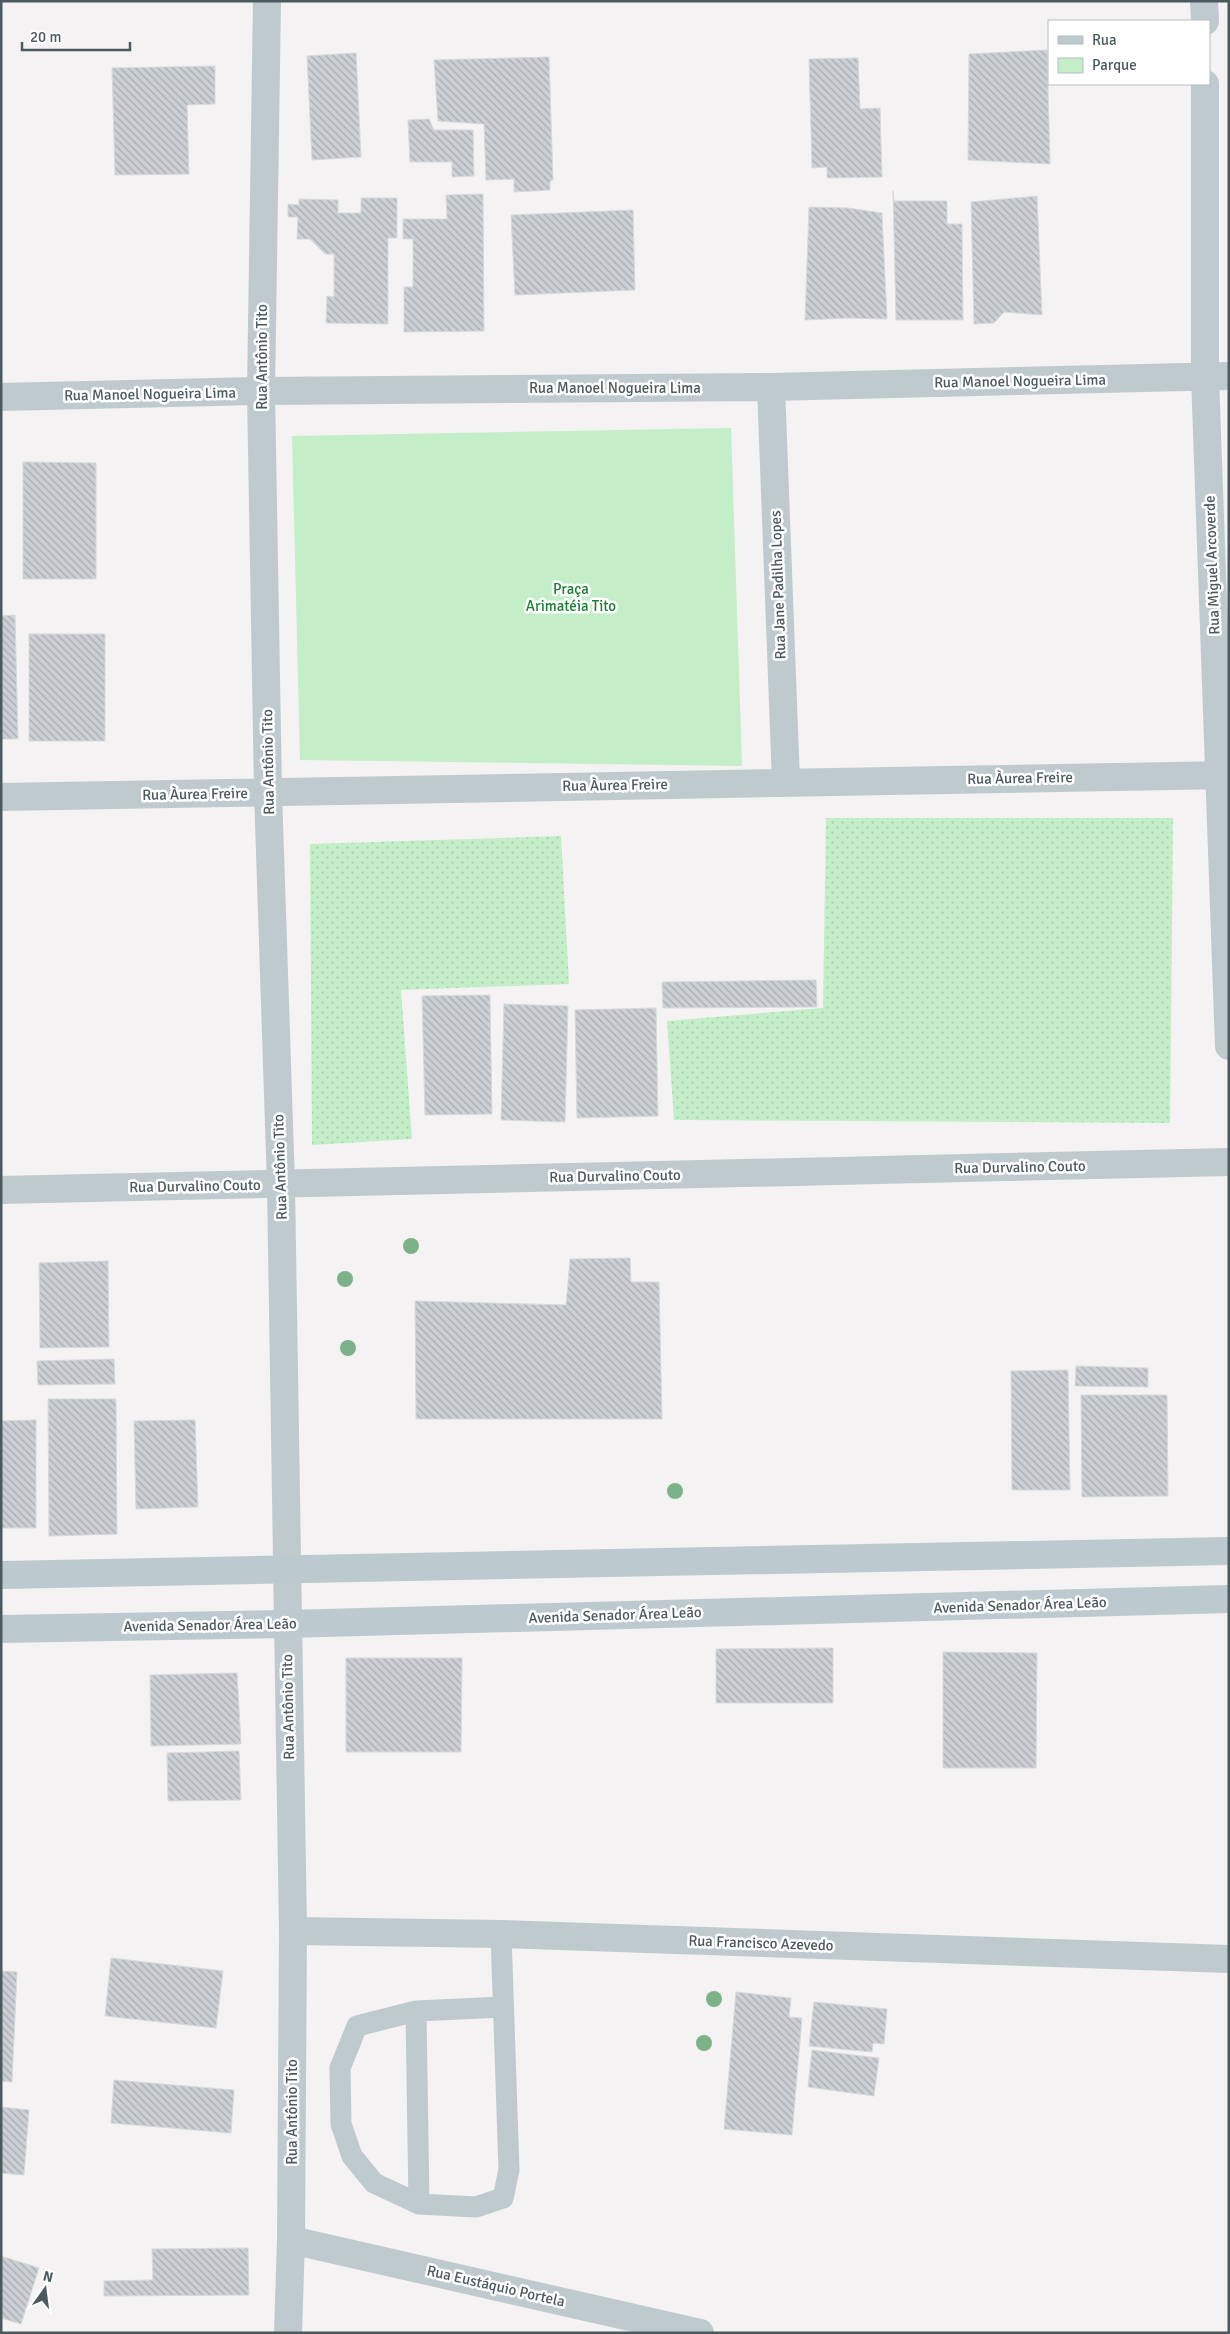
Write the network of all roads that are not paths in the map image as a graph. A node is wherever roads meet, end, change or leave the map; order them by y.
1 (267, 1) edge
2 (1204, 1) edge
3 (1204, 20) edge
4 (1205, 85) edge
5 (1217, 376) edge
6 (771, 387) junction
7 (262, 391) junction
8 (1, 397) edge
9 (1224, 775) edge
10 (786, 782) junction
11 (268, 792) junction
12 (1, 797) edge
13 (1229, 1046) edge
14 (1229, 1162) edge
15 (281, 1184) junction
16 (1, 1190) edge
17 (1229, 1551) edge
18 (287, 1568) junction
19 (1, 1574) edge
20 (1229, 1599) edge
21 (287, 1624) junction
22 (1, 1629) edge
23 (293, 1931) junction
24 (500, 1934) junction
25 (1229, 1959) edge
26 (503, 2007) junction
27 (416, 2011) junction
28 (418, 2204) junction
29 (292, 2240) junction
30 (288, 2333) edge
31 (700, 2333) edge

1 - 7 street, Rua Antônio Tito
2 - 3 street
4 - 5 street, Rua Miguel Arcoverde
5 - 6 street, Rua Manoel Nogueira Lima
5 - 9 street, Rua Miguel Arcoverde
6 - 7 street, Rua Manoel Nogueira Lima
6 - 10 street, Rua Jane Padilha Lopes
7 - 8 street, Rua Manoel Nogueira Lima
7 - 11 street, Rua Antônio Tito
9 - 10 street, Rua Àurea Freire
9 - 13 street, Rua Miguel Arcoverde
10 - 11 street, Rua Àurea Freire
11 - 12 street, Rua Àurea Freire
11 - 15 street, Rua Antônio Tito
14 - 15 street, Rua Durvalino Couto
15 - 16 street, Rua Durvalino Couto
15 - 18 street, Rua Antônio Tito
17 - 18 street
18 - 19 street
18 - 21 street, Rua Antônio Tito
20 - 21 street, Avenida Senador Área Leão
21 - 22 street, Avenida Senador Área Leão
21 - 23 street, Rua Antônio Tito
23 - 24 street, Rua Francisco Azevedo
23 - 29 street, Rua Antônio Tito
24 - 25 street, Rua Francisco Azevedo
24 - 26 lane
26 - 27 lane
26 - 28 lane
27 - 28 lane
27 - 28 lane
29 - 30 street, Rua Antônio Tito
29 - 31 street, Rua Eustáquio Portela

